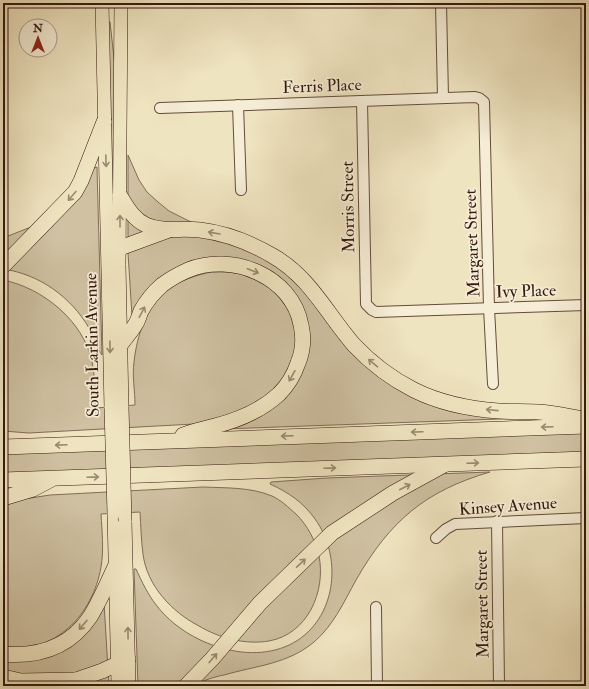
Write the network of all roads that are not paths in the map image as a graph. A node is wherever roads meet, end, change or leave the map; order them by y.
1 (102, 3) edge
2 (121, 3) edge
3 (441, 3) edge
4 (443, 98) junction
5 (362, 101) junction
6 (484, 102) joint
7 (238, 105) junction
8 (160, 108) dead end
9 (104, 122) junction
10 (241, 190) dead end
11 (120, 196) junction
12 (170, 230) junction
13 (120, 248) junction
14 (3, 266) edge
15 (586, 305) edge
16 (489, 308) junction
17 (372, 310) joint
18 (121, 344) junction
19 (493, 384) dead end
20 (117, 408) junction
21 (586, 419) edge
22 (586, 426) edge
23 (170, 441) junction
24 (3, 447) edge
25 (586, 459) edge
26 (446, 464) junction
27 (54, 478) junction
28 (3, 480) edge
29 (3, 498) edge
30 (586, 518) edge
31 (497, 521) junction
32 (436, 538) dead end
33 (115, 567) junction
34 (376, 607) dead end
35 (3, 654) edge
36 (123, 662) junction
37 (3, 677) edge
38 (76, 680) junction
39 (91, 686) edge
40 (118, 686) edge
41 (129, 686) edge
42 (186, 686) edge
43 (377, 686) edge
44 (500, 686) edge

1 - 9 main road, South Larkin Avenue
2 - 11 main road, South Larkin Avenue
3 - 4 street
4 - 5 street, Ferris Place
4 - 6 street, Ferris Place
5 - 7 street, Ferris Place
5 - 17 street, Morris Street
6 - 16 street, Margaret Street
7 - 8 street, Ferris Place
7 - 10 street
9 -> 14 highway
9 -> 20 main road, South Larkin Avenue
11 - 12 highway
13 -> 11 main road, South Larkin Avenue
12 - 13 highway
21 -> 12 highway
13 - 18 main road, South Larkin Avenue
15 - 16 street, Ivy Place
16 - 17 street, Ivy Place
16 - 19 street, Margaret Street
18 - 20 main road, South Larkin Avenue
18 -> 23 highway
20 - 33 main road, South Larkin Avenue, bridge
36 -> 20 main road, South Larkin Avenue, bridge
22 -> 23 highway
23 -> 24 highway
26 -> 25 highway
27 -> 26 highway
42 -> 26 highway
27 - 28 highway
27 - 29 highway
30 - 31 street, Kinsey Avenue
31 - 32 street, Kinsey Avenue
31 - 44 street, Margaret Street
33 -> 35 highway
33 - 36 main road, South Larkin Avenue
34 - 43 street
36 - 38 highway
36 - 40 main road, South Larkin Avenue
36 - 41 main road, South Larkin Avenue
37 - 38 highway
38 - 39 highway

